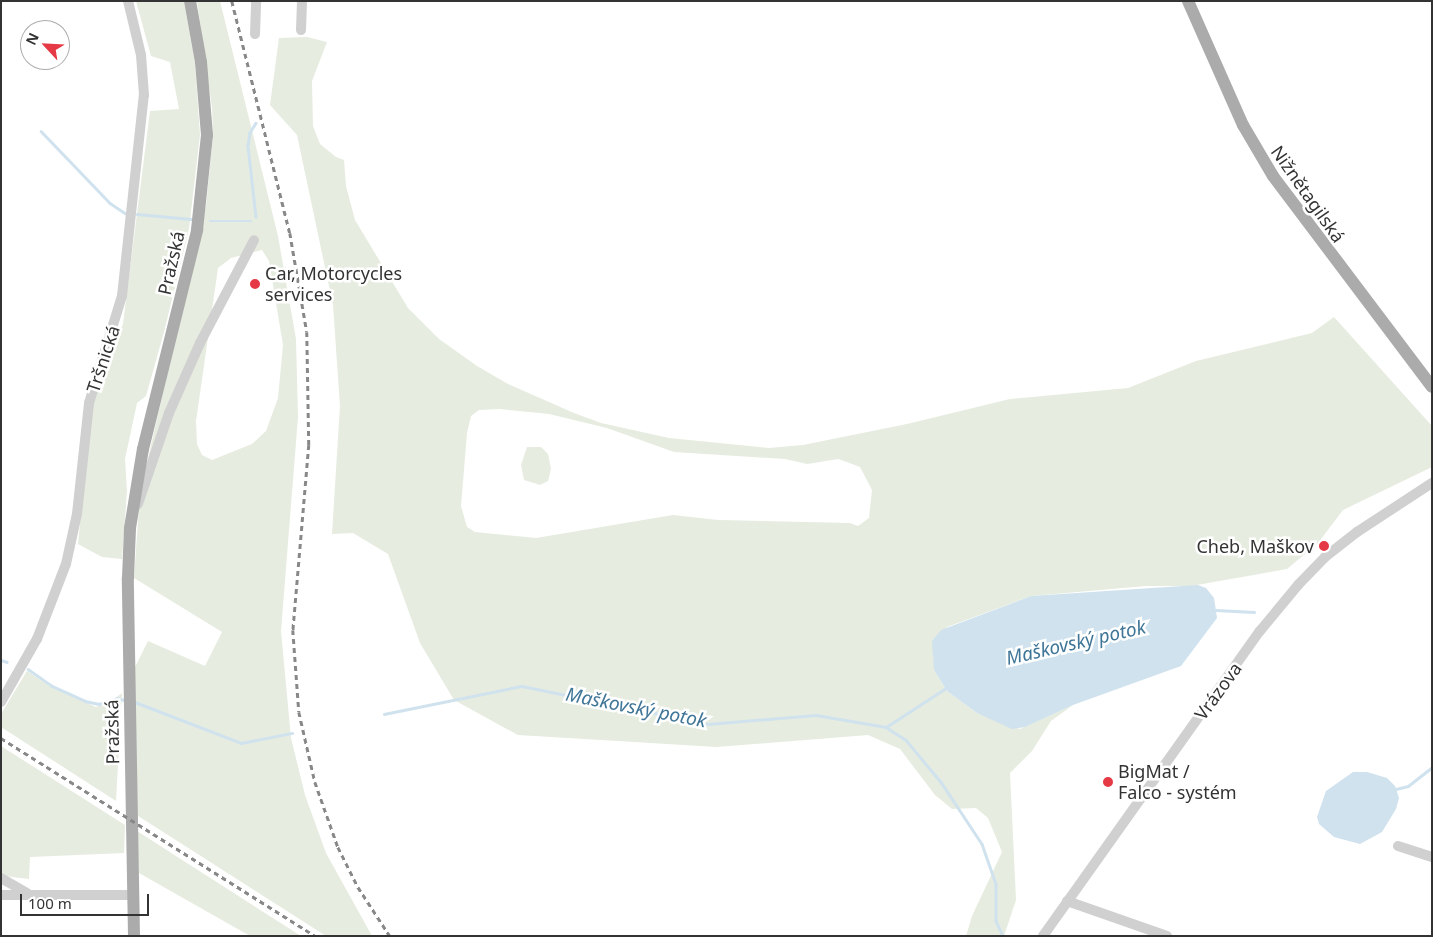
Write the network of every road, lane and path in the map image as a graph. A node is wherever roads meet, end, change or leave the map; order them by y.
1 (128, 1) edge
2 (190, 1) edge
3 (256, 1) edge
4 (302, 1) edge
5 (1188, 1) edge
6 (301, 30) dead end
7 (255, 34) dead end
8 (254, 240) dead end
9 (1432, 387) edge
10 (1432, 483) edge
11 (130, 528) junction
12 (1, 702) edge
13 (1398, 846) dead end
14 (1432, 857) edge
15 (1, 878) edge
16 (1, 895) edge
17 (30, 895) junction
18 (132, 895) junction
19 (1067, 902) junction
20 (134, 936) edge
21 (1043, 936) edge
22 (1167, 936) edge

1 - 12 street, Tršnická
2 - 11 main road, Pražská
3 - 7 street
4 - 6 street
5 - 9 main road, Nižnětagilská
8 - 11 street, Pražská
10 - 19 street, Vrázova
11 - 18 main road, Pražská
13 - 14 street
15 - 17 street
16 - 17 street
17 - 18 street
18 - 20 main road, Pražská
19 - 21 street, Vrázova
19 - 22 street

